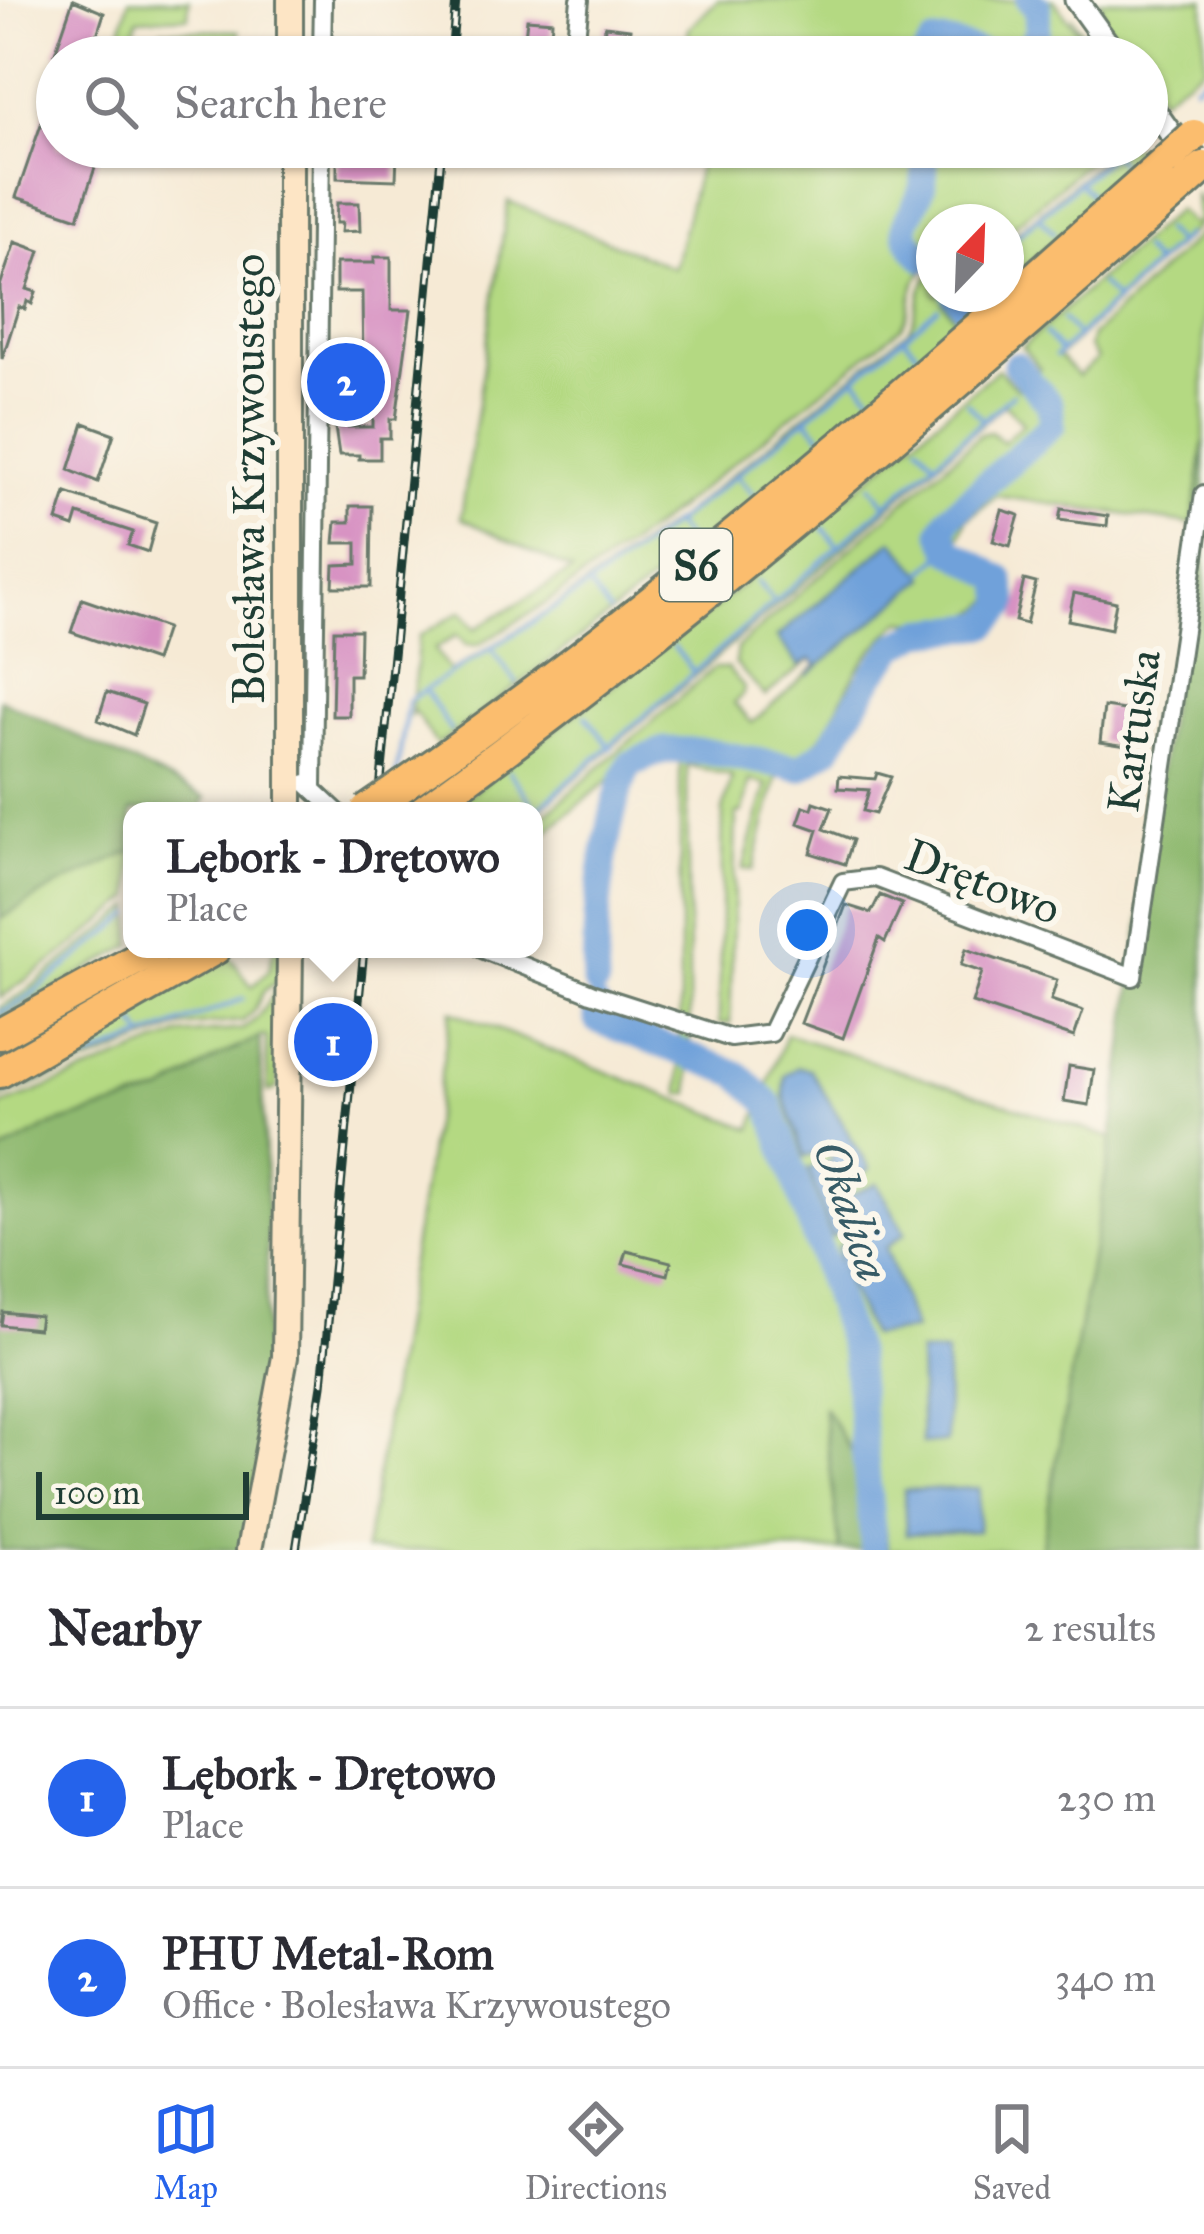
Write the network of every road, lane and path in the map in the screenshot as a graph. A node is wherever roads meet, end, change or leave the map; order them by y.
1 (580, 0) edge
2 (1076, 0) edge
3 (290, 5) edge
4 (323, 6) edge
5 (290, 36) edge
6 (322, 36) edge
7 (576, 36) edge
8 (1102, 36) edge
9 (1199, 131) edge
10 (1168, 137) edge
11 (290, 168) edge
12 (321, 168) edge
13 (1189, 174) edge
14 (990, 336) junction
15 (290, 376) junction
16 (318, 377) junction
17 (1204, 494) edge
18 (302, 785) junction
19 (294, 802) edge
20 (324, 802) edge
21 (379, 802) edge
22 (435, 802) edge
23 (139, 958) edge
24 (199, 958) edge
25 (290, 958) edge
26 (503, 958) edge
27 (1133, 977) joint
28 (0, 1034) edge
29 (0, 1072) edge
30 (249, 1550) edge

1 - 7 street
2 - 8 street
3 - 4 street
3 - 5 main road
4 - 6 street
9 - 13 highway, S6, bridge
10 - 13 street
11 - 15 main road, Bolesława Krzywoustego
12 - 16 street
13 - 14 highway, S6
14 - 21 highway, S6, bridge
14 - 22 highway, S6
15 - 16 street
15 - 18 main road, Bolesława Krzywoustego
16 - 18 street
17 - 27 street, Kartuska
18 - 19 main road, Bolesława Krzywoustego
18 - 20 street
23 - 28 highway
24 - 29 highway
25 - 30 main road
26 - 27 street, Drętowo

